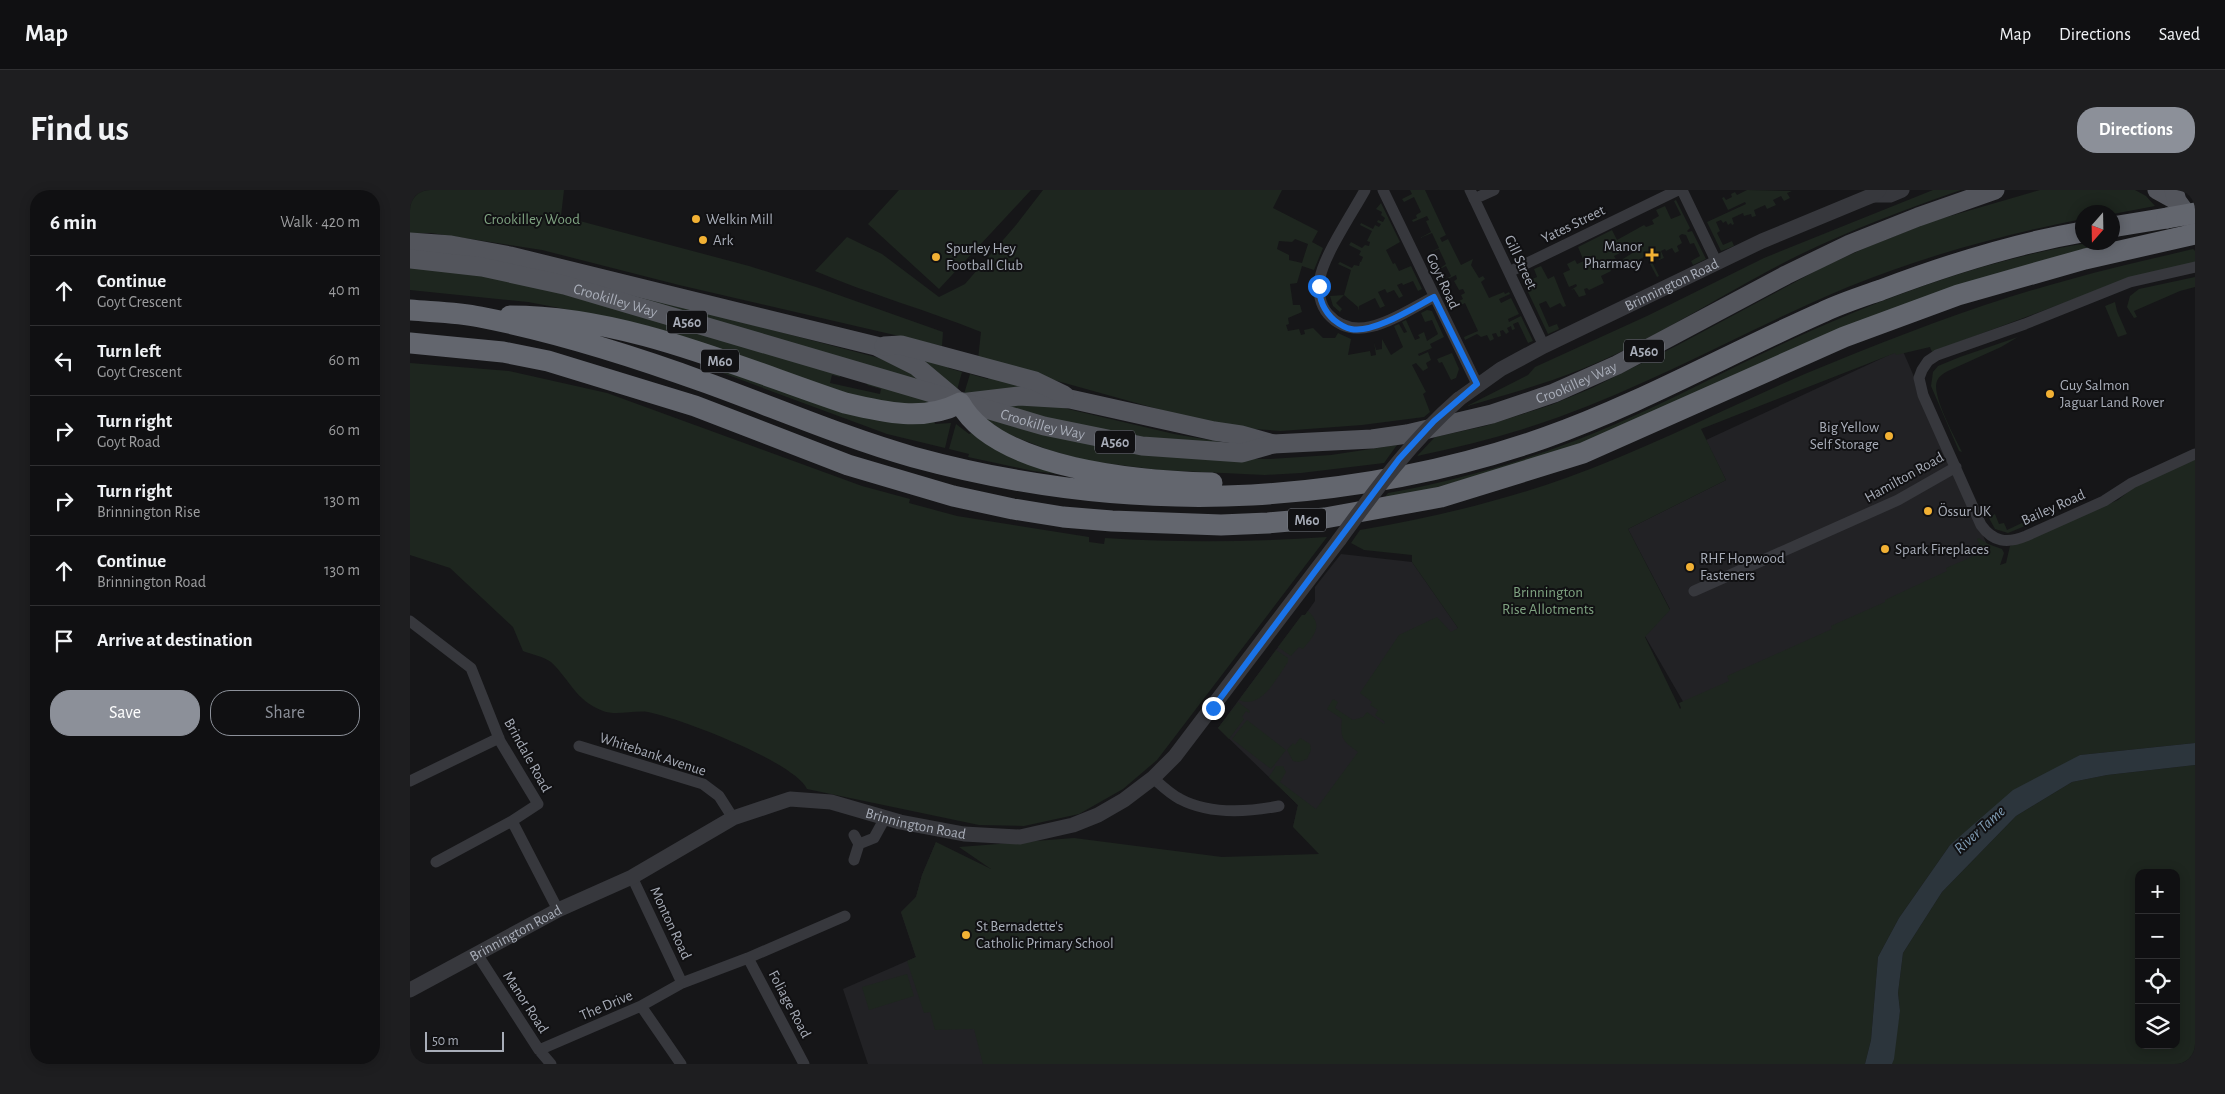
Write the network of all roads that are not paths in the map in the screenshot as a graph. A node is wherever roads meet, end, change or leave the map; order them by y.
1 (1365, 190) edge
2 (1383, 190) edge
3 (1494, 190) edge
4 (1678, 190) edge
5 (1682, 190) edge
6 (1902, 190) edge
7 (1994, 190) edge
8 (2157, 190) edge
9 (1876, 193) edge
10 (1472, 195) edge
11 (2172, 203) edge
12 (2195, 213) edge
13 (2120, 224) edge
14 (2191, 232) edge
15 (2075, 233) edge
16 (410, 242) edge
17 (410, 259) edge
18 (1717, 263) junction
19 (2195, 267) edge
20 (1509, 272) junction
21 (1434, 297) junction
22 (410, 310) edge
23 (476, 316) junction
24 (410, 343) edge
25 (876, 346) junction
26 (1544, 346) junction
27 (1477, 384) junction
28 (1070, 398) junction
29 (960, 403) junction
30 (1273, 444) junction
31 (2195, 454) edge
32 (1956, 467) junction
33 (1304, 490) junction
34 (1694, 591) dead end
35 (410, 621) edge
36 (499, 738) junction
37 (579, 746) dead end
38 (1153, 778) junction
39 (410, 780) edge
40 (1279, 806) dead end
41 (733, 818) junction
42 (885, 818) junction
43 (512, 821) junction
44 (854, 860) dead end
45 (436, 862) dead end
46 (632, 877) junction
47 (558, 910) junction
48 (845, 916) dead end
49 (477, 954) junction
50 (748, 958) junction
51 (682, 983) junction
52 (410, 990) edge
53 (641, 1006) junction
54 (539, 1050) junction
55 (551, 1064) edge
56 (681, 1064) edge
57 (804, 1064) edge

1 - 21 street
2 - 21 street, Goyt Road
3 - 10 street
4 - 20 street, Yates Street
5 - 18 street
6 - 9 street, Brinnington Road
7 - 30 main road, Crookilley Way / A560
8 - 11 main road
9 - 18 street, Brinnington Road
10 - 20 street, Gill Street
11 - 12 highway, bridge
11 - 13 highway
11 - 14 main road
14 - 24 highway, M60
15 - 33 highway, M60
16 - 25 main road, Crookilley Way / A560
17 - 29 main road, Crookilley Way / A560
18 - 26 street, Brinnington Road
19 - 32 street, Hamilton Road
20 - 26 street, Gill Street
21 - 27 street, Goyt Road
22 - 23 highway, M60
23 - 29 highway, M60
23 - 33 highway, M60
25 - 28 main road, Crookilley Way / A560
25 - 29 main road, Crookilley Way / A560
26 - 27 street, Brinnington Road
27 - 38 street, Brinnington Road, bridge
28 - 29 main road, Crookilley Way / A560
28 - 30 main road, Crookilley Way / A560
29 - 30 main road, Crookilley Way / A560
29 - 33 highway, M60
31 - 32 street, Bailey Road
32 - 34 street, Hamilton Road
35 - 36 street, Brindale Road
36 - 39 street
36 - 43 street, Brindale Road
37 - 41 street, Whitebank Avenue
38 - 40 street
38 - 42 street, Brinnington Road
41 - 42 street, Brinnington Road
41 - 46 street, Brinnington Road
42 - 44 street
43 - 45 street
43 - 47 street
46 - 47 street, Brinnington Road
46 - 51 street, Monton Road
47 - 49 street, Brinnington Road
48 - 50 street, Foliage Road
49 - 52 street, Brinnington Road
49 - 54 street, Manor Road
50 - 51 street, Foliage Road
50 - 57 street, Foliage Road
51 - 53 street, The Drive
53 - 54 street, The Drive
53 - 56 street
54 - 55 street, Manor Road

